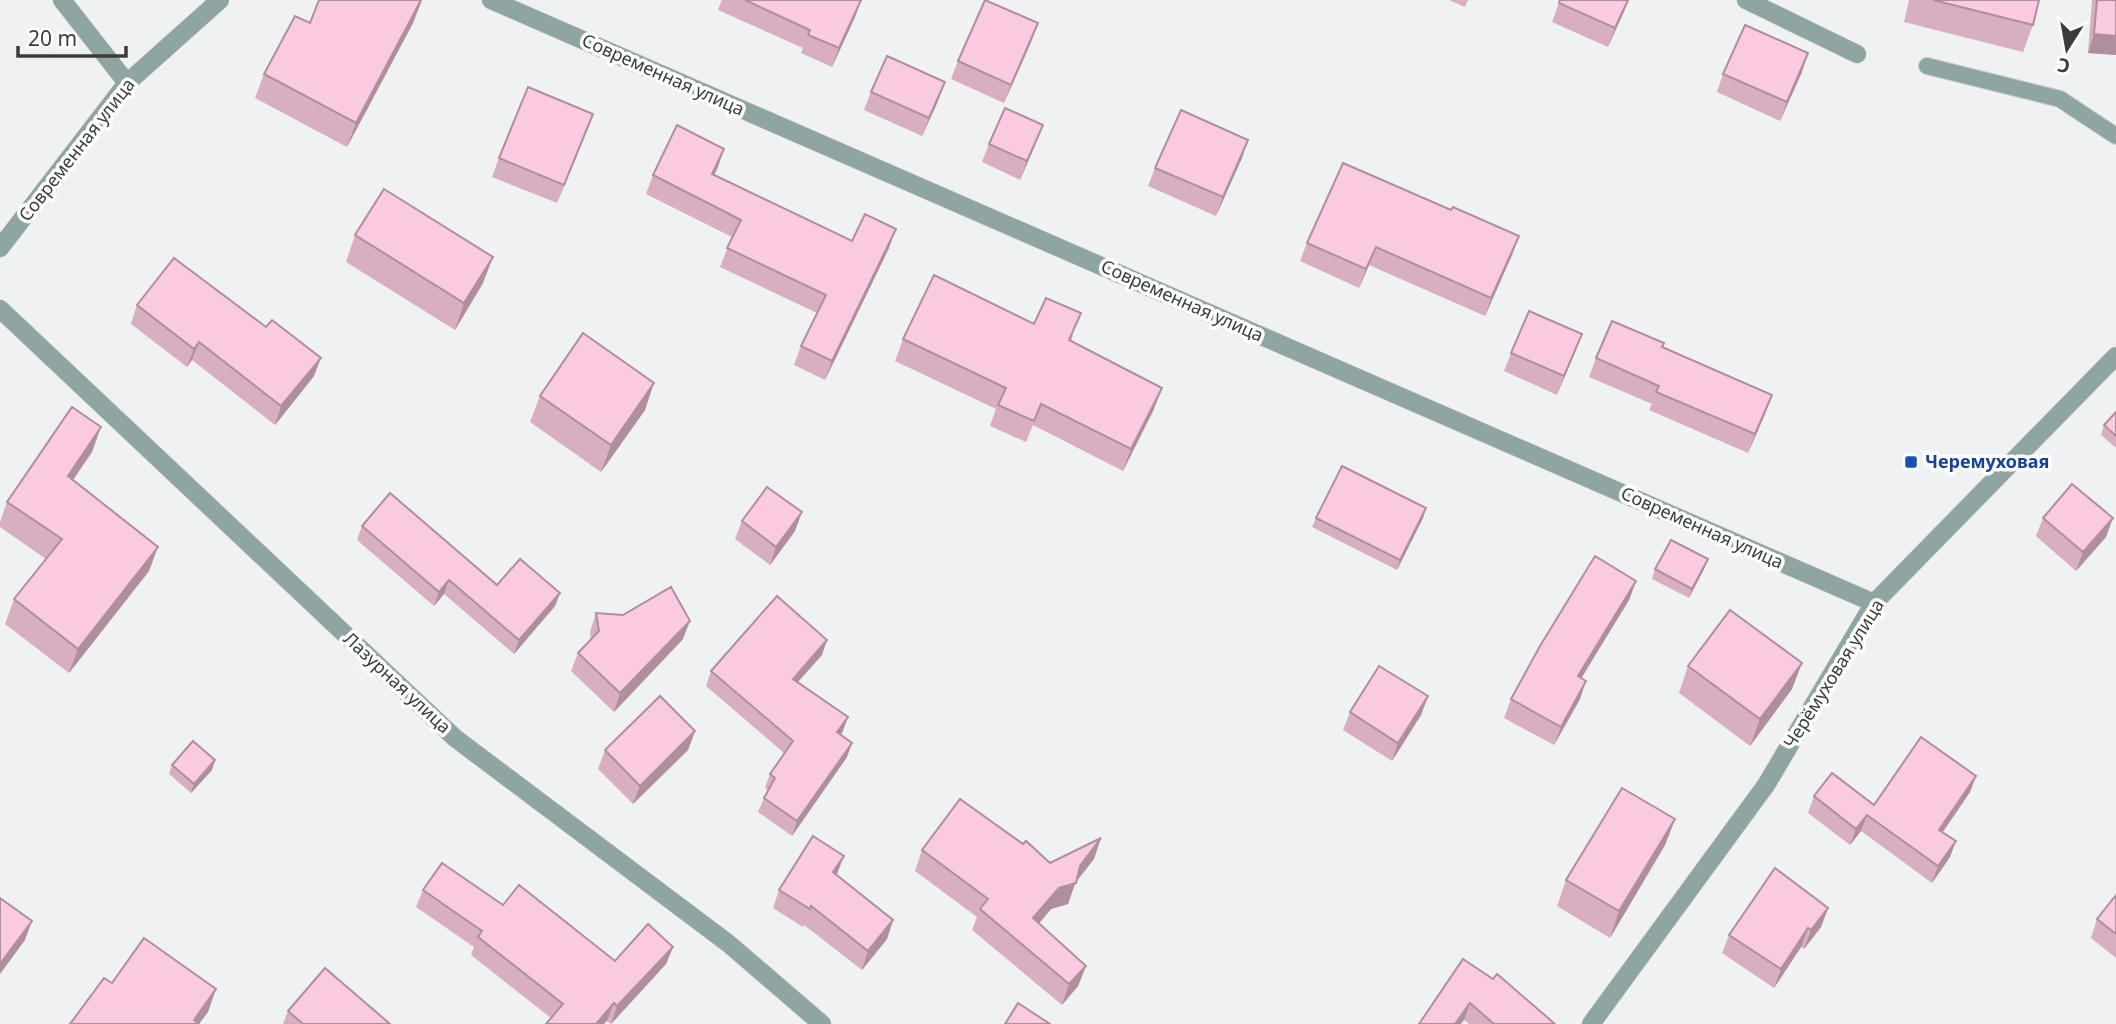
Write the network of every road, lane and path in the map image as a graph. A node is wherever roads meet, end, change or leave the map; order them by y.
1 (62, 0) edge
2 (220, 0) edge
3 (491, 0) edge
4 (1746, 0) edge
5 (1857, 54) dead end
6 (1927, 66) dead end
7 (127, 83) junction
8 (2116, 136) edge
9 (0, 248) edge
10 (0, 309) edge
11 (2116, 356) edge
12 (1874, 603) junction
13 (822, 1024) edge
14 (1591, 1024) edge

1 - 7 street
2 - 7 street, Современная улица
3 - 12 street, Современная улица
4 - 5 street
6 - 8 lane
7 - 9 street, Современная улица
10 - 13 street, Лазурная улица
11 - 12 street, Черёмуховая улица
12 - 14 street, Черёмуховая улица

